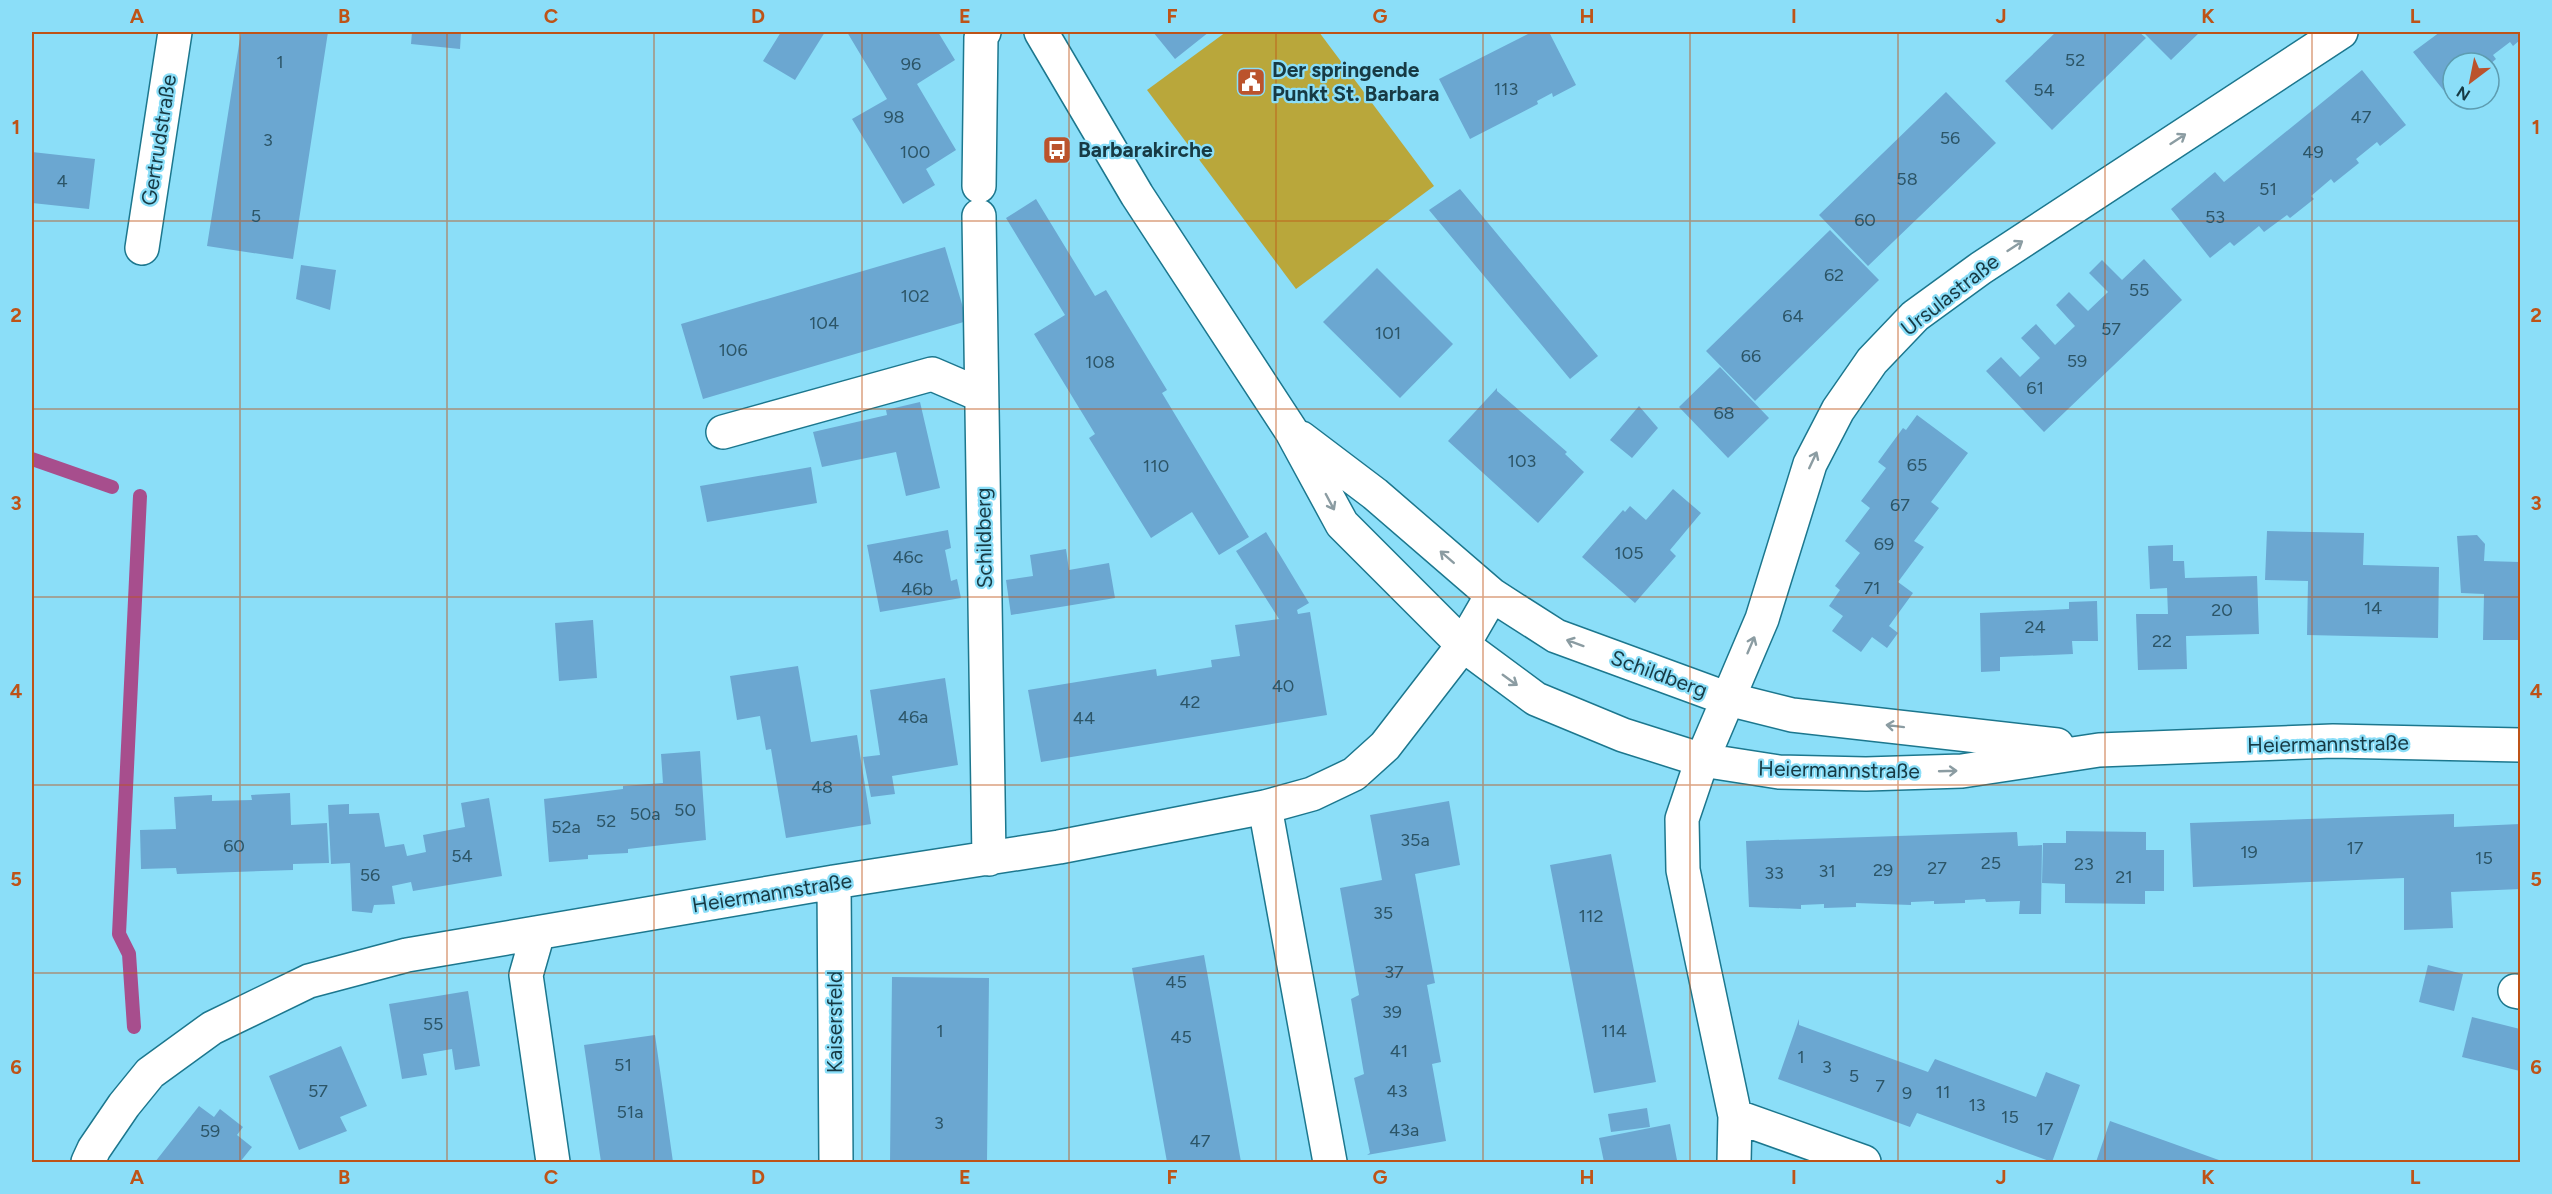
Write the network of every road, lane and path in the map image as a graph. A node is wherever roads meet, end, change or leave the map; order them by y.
1 (175, 32) edge
2 (984, 32) edge
3 (1041, 32) edge
4 (2341, 32) edge
5 (142, 248) dead end
6 (981, 395) junction
7 (723, 432) dead end
8 (1292, 432) junction
9 (1492, 595) junction
10 (1463, 645) junction
11 (1728, 699) junction
12 (2520, 745) edge
13 (2099, 750) junction
14 (1702, 760) junction
15 (1265, 807) junction
16 (989, 859) junction
17 (834, 882) junction
18 (538, 933) junction
19 (1735, 1116) junction
20 (88, 1162) edge
21 (553, 1162) edge
22 (836, 1162) edge
23 (1330, 1162) edge
24 (1734, 1162) edge
25 (1864, 1162) edge

1 - 5 street, Gertrudstraße
2 - 6 street, Schildberg
3 - 8 street, Schildberg
11 -> 4 street, Ursulastraße
6 - 7 street
6 - 16 street, Schildberg
9 -> 8 street, Schildberg
8 -> 10 street, Schildberg
9 - 10 street, Heiermannstraße
11 -> 9 street, Schildberg
10 -> 14 street, Heiermannstraße
10 - 15 street, Heiermannstraße
13 -> 11 street, Heiermannstraße
11 - 14 street, Schildberg
12 - 13 street, Heiermannstraße
14 -> 13 street, Heiermannstraße
14 - 19 street, Schildberg
15 - 16 street, Heiermannstraße
15 - 23 street
16 - 17 street, Heiermannstraße
17 - 18 street, Heiermannstraße
17 - 22 street, Kaisersfeld
18 - 20 street, Heiermannstraße
18 - 21 street
19 - 24 street, Schildberg
19 - 25 street

